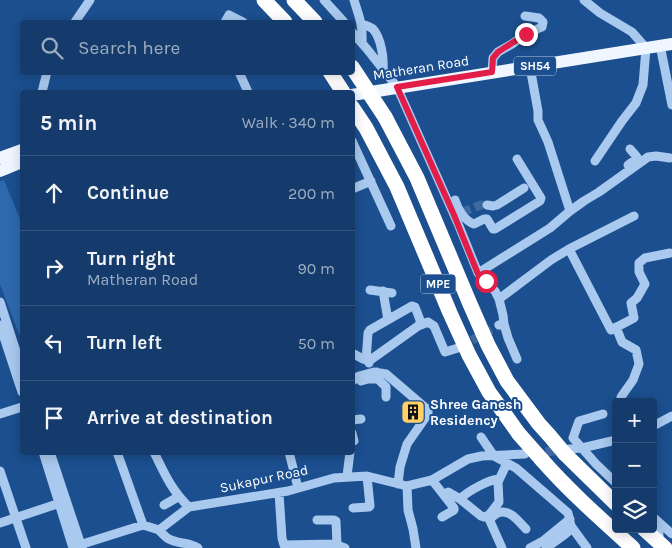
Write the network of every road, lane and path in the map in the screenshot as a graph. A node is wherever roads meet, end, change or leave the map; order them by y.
1 (90, 0) edge
2 (264, 0) edge
3 (294, 0) edge
4 (324, 0) edge
5 (354, 0) edge
6 (584, 0) edge
7 (525, 16) dead end
8 (76, 20) edge
9 (226, 20) edge
10 (239, 20) edge
11 (283, 20) edge
12 (313, 20) edge
13 (342, 20) edge
14 (361, 24) junction
15 (355, 35) edge
16 (362, 43) junction
17 (666, 44) edge
18 (646, 48) junction
19 (530, 66) junction
20 (383, 69) junction
21 (355, 72) edge
22 (492, 72) junction
23 (46, 75) edge
24 (240, 75) edge
25 (332, 75) edge
26 (397, 87) junction
27 (42, 90) edge
28 (247, 90) edge
29 (342, 90) edge
30 (355, 94) edge
31 (672, 105) edge
32 (355, 112) edge
33 (630, 149) dead end
34 (20, 151) edge
35 (0, 158) edge
36 (670, 158) dead end
37 (516, 159) dead end
38 (357, 161) edge
39 (595, 161) dead end
40 (20, 163) edge
41 (632, 166) junction
42 (0, 171) edge
43 (619, 175) junction
44 (610, 180) dead end
45 (371, 181) junction
46 (355, 188) edge
47 (524, 188) dead end
48 (455, 200) dead end
49 (487, 205) tunnel mouth
50 (570, 211) junction
51 (459, 213) junction
52 (634, 216) dead end
53 (391, 226) dead end
54 (569, 249) junction
55 (670, 253) dead end
56 (478, 274) junction
57 (370, 290) dead end
58 (499, 299) junction
59 (0, 302) edge
60 (388, 320) junction
61 (0, 325) edge
62 (420, 325) junction
63 (616, 328) junction
64 (10, 343) junction
65 (458, 348) dead end
66 (355, 355) edge
67 (518, 359) dead end
68 (367, 361) junction
69 (20, 366) edge
70 (376, 374) junction
71 (356, 381) edge
72 (20, 384) edge
73 (386, 397) dead end
74 (621, 397) dead end
75 (20, 408) edge
76 (0, 414) edge
77 (603, 414) dead end
78 (672, 416) edge
79 (657, 424) edge
80 (481, 437) dead end
81 (612, 441) edge
82 (582, 448) junction
83 (567, 451) junction
84 (525, 454) tunnel mouth
85 (44, 455) edge
86 (51, 455) edge
87 (118, 455) edge
88 (156, 455) edge
89 (292, 455) edge
90 (350, 455) edge
91 (494, 456) junction
92 (507, 463) junction
93 (0, 471) edge
94 (346, 476) junction
95 (367, 476) junction
96 (499, 479) junction
97 (612, 479) edge
98 (432, 480) junction
99 (298, 488) junction
100 (403, 488) junction
101 (448, 492) dead end
102 (279, 493) junction
103 (178, 497) junction
104 (460, 499) junction
105 (612, 500) edge
106 (60, 503) junction
107 (164, 505) dead end
108 (189, 507) junction
109 (353, 508) dead end
110 (442, 517) dead end
111 (16, 518) junction
112 (317, 520) dead end
113 (571, 522) junction
114 (0, 523) edge
115 (657, 523) edge
116 (143, 525) junction
117 (497, 526) dead end
118 (526, 529) dead end
119 (657, 529) edge
120 (159, 530) junction
121 (648, 533) edge
122 (672, 534) edge
123 (77, 547) edge
124 (341, 547) edge
125 (26, 548) edge
126 (198, 548) edge
127 (416, 548) edge
128 (502, 548) edge
129 (506, 548) edge
130 (530, 548) edge
131 (546, 548) edge
132 (587, 548) edge
133 (633, 548) edge
134 (659, 548) edge
135 (665, 548) edge

1 - 8 street
2 - 11 highway
3 - 12 highway
4 - 13 street
5 - 14 street
6 - 18 street
7 - 22 street
9 - 10 street
14 - 16 street
14 - 20 street
15 - 16 street
16 - 20 street
17 - 18 main road, Matheran Road / SH54
17 - 31 street
18 - 19 main road, Matheran Road / SH54
18 - 39 street
19 - 22 main road, Matheran Road / SH54
19 - 50 street
20 - 26 street
21 - 83 highway, MPE, bridge
22 - 26 main road, Matheran Road / SH54
23 - 27 street
24 - 28 street
25 - 29 highway
26 - 30 main road, Matheran Road / SH54
26 - 51 street
32 - 133 highway, MPE, bridge
33 - 41 street
34 - 35 main road
36 - 41 street
37 - 51 street
38 - 45 street
40 - 42 main road
41 - 43 street
43 - 44 street
43 - 50 street
45 - 46 street
45 - 53 street
47 - 49 street
48 - 51 street
50 - 56 street
51 - 56 street
52 - 54 street
54 - 58 street
54 - 63 street
55 - 63 street
56 - 58 street
57 - 60 street
58 - 67 street
59 - 64 street
60 - 62 street
60 - 68 street
61 - 64 street
62 - 65 street
62 - 68 street
63 - 74 street
64 - 69 street
64 - 72 street
66 - 68 street
68 - 70 street
70 - 71 street
70 - 73 street
70 - 100 street
75 - 76 street
77 - 82 street
78 - 79 street
80 - 91 street
81 - 82 street
82 - 83 street
82 - 97 street
83 - 105 highway, MPE
84 - 91 street, Sukapur Road
85 - 106 street
86 - 123 street
87 - 116 street
88 - 103 street
89 - 99 street
90 - 94 street
91 - 92 street
91 - 98 street, Sukapur Road
92 - 96 street
92 - 113 street
93 - 111 street
94 - 95 street, Sukapur Road
94 - 99 street, Sukapur Road
95 - 100 street, Sukapur Road
95 - 109 street
96 - 104 street
96 - 104 street
98 - 100 street, Sukapur Road
98 - 110 street
99 - 102 street, Sukapur Road
100 - 127 street
101 - 104 street
102 - 108 street, Sukapur Road
102 - 124 street
103 - 107 street
103 - 108 street
106 - 111 street
106 - 123 street
108 - 120 street, Sukapur Road
111 - 114 street
111 - 125 street
112 - 124 street
113 - 130 street
113 - 131 street
113 - 132 street
115 - 122 street
116 - 120 street
116 - 123 street
117 - 129 street
118 - 128 street
119 - 134 street
120 - 126 street
121 - 135 highway, bridge

